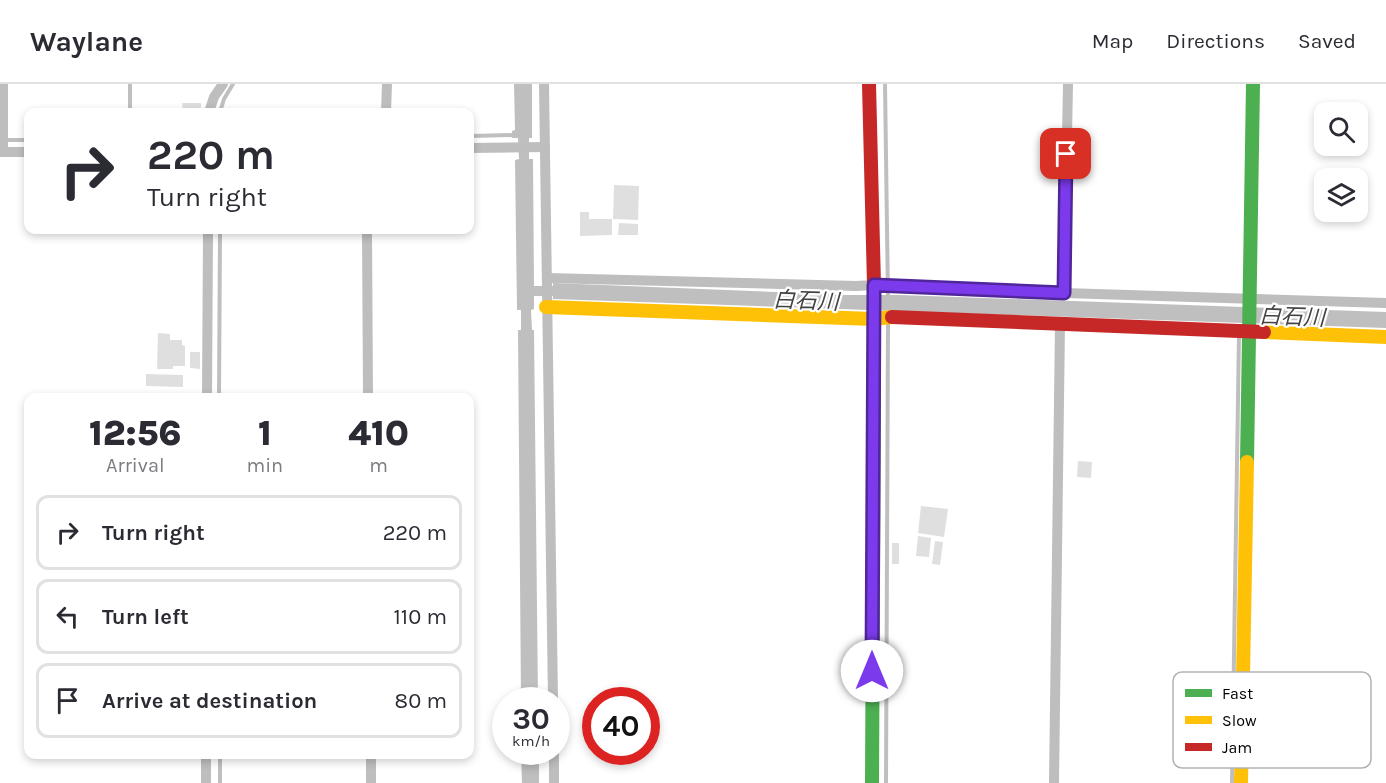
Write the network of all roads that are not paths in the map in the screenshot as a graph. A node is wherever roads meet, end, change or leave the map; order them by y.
1 (3, 84) edge
2 (223, 84) edge
3 (387, 84) edge
4 (544, 84) edge
5 (869, 84) edge
6 (1068, 84) edge
7 (1253, 84) edge
8 (210, 108) edge
9 (386, 108) edge
10 (545, 147) junction
11 (474, 148) edge
12 (1, 152) edge
13 (24, 152) edge
14 (208, 234) edge
15 (367, 234) edge
16 (547, 280) junction
17 (881, 287) junction
18 (1064, 293) junction
19 (1250, 300) junction
20 (546, 303) junction
21 (1386, 303) edge
22 (880, 317) junction
23 (1060, 324) junction
24 (1244, 332) junction
25 (1386, 337) edge
26 (207, 393) edge
27 (368, 393) edge
28 (1242, 672) edge
29 (553, 687) edge
30 (206, 759) edge
31 (371, 759) edge
32 (554, 765) edge
33 (1241, 768) edge
34 (206, 783) edge
35 (371, 783) edge
36 (554, 783) edge
37 (872, 783) edge
38 (1054, 783) edge
39 (1241, 783) edge

1 - 12 street
2 - 8 street
3 - 9 street
4 - 10 street
5 - 17 street
6 - 18 street
7 - 19 street
10 - 11 street
10 - 16 street
12 - 13 street
14 - 26 street
15 - 27 street
16 - 17 street
16 - 20 street
17 - 18 street
17 - 22 street
18 - 19 street
19 - 21 street
19 - 24 street
20 - 22 street
20 - 29 street
22 - 23 street
22 - 37 street
23 - 24 street
23 - 38 street
24 - 25 street
24 - 28 street
30 - 34 street
31 - 35 street
32 - 36 street
33 - 39 street

